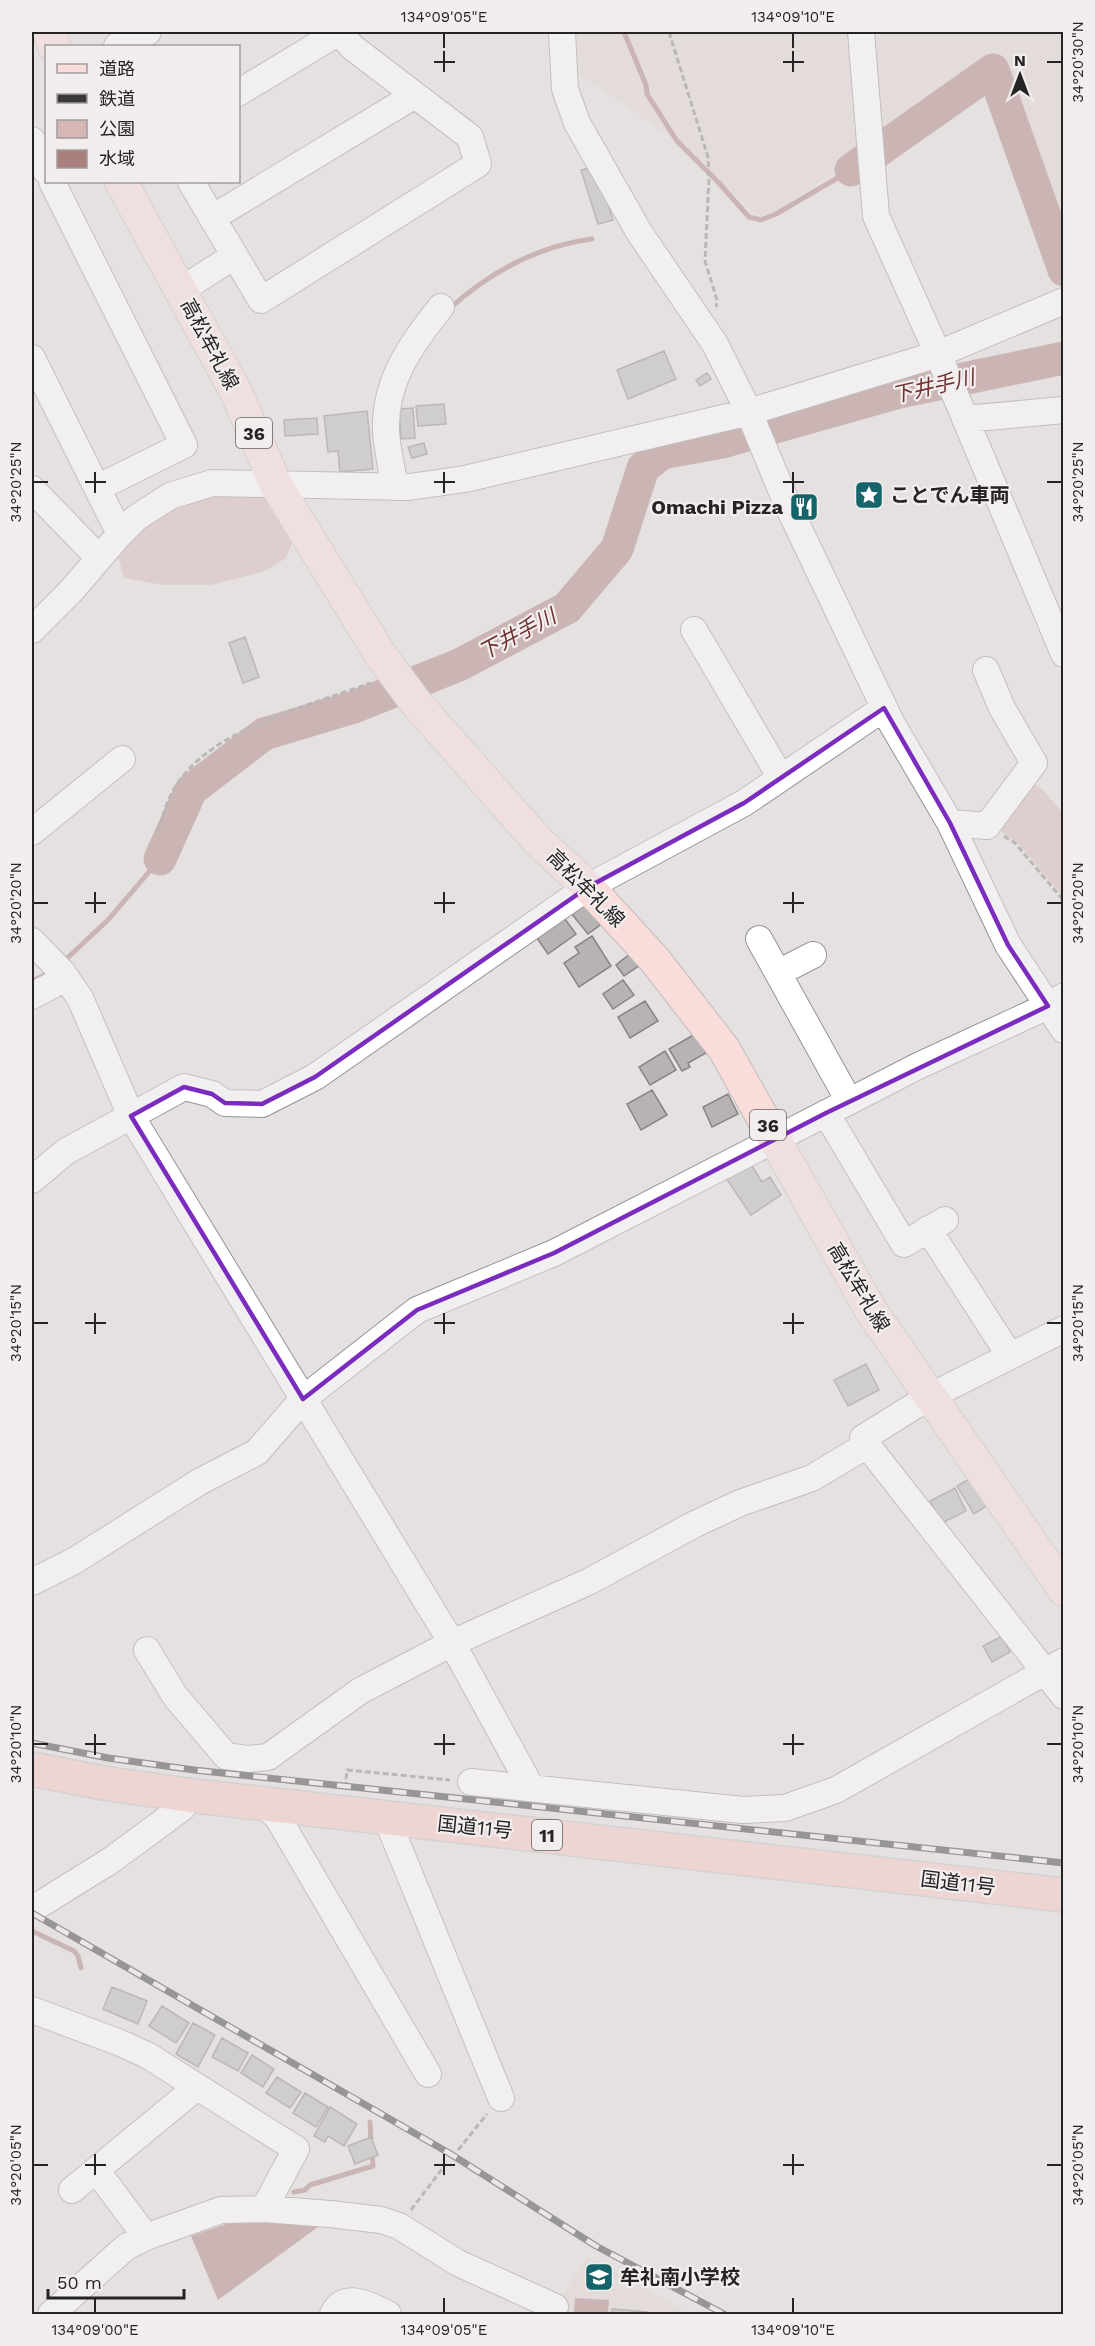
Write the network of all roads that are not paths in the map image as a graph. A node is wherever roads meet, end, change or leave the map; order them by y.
1 (148, 32) edge
2 (339, 32) edge
3 (562, 32) edge
4 (861, 32) edge
5 (119, 45) edge
6 (240, 92) edge
7 (416, 95) junction
8 (53, 183) edge
9 (122, 183) edge
10 (192, 183) edge
11 (212, 218) junction
12 (234, 256) junction
13 (181, 290) junction
14 (1060, 302) edge
15 (441, 307) dead end
16 (32, 358) edge
17 (940, 359) junction
18 (1064, 410) edge
19 (965, 419) junction
20 (754, 425) junction
21 (276, 485) junction
22 (395, 487) junction
23 (32, 489) edge
24 (97, 489) junction
25 (120, 534) junction
26 (99, 558) junction
27 (32, 630) edge
28 (694, 630) dead end
29 (1064, 654) edge
30 (986, 670) dead end
31 (884, 708) junction
32 (122, 759) dead end
33 (781, 778) junction
34 (950, 822) junction
35 (32, 832) edge
36 (588, 887) junction
37 (759, 939) dead end
38 (38, 947) edge
39 (813, 955) dead end
40 (778, 973) junction
41 (64, 975) junction
42 (32, 996) edge
43 (1056, 1001) edge
44 (1064, 1030) edge
45 (849, 1101) junction
46 (826, 1113) junction
47 (131, 1116) junction
48 (776, 1139) junction
49 (32, 1180) edge
50 (1064, 1329) edge
51 (1010, 1356) junction
52 (929, 1397) junction
53 (303, 1399) junction
54 (867, 1445) junction
55 (32, 1582) edge
56 (1064, 1590) edge
57 (452, 1643) junction
58 (147, 1650) dead end
59 (1054, 1666) edge
60 (1064, 1696) edge
61 (32, 1769) edge
62 (471, 1782) road end
63 (529, 1788) junction
64 (187, 1795) junction
65 (264, 1804) junction
66 (389, 1817) junction
67 (1064, 1895) edge
68 (39, 1905) dead end
69 (32, 2010) edge
70 (428, 2074) dead end
71 (197, 2087) junction
72 (501, 2098) road end
73 (97, 2171) junction
74 (72, 2190) dead end
75 (264, 2209) junction
76 (146, 2237) junction
77 (555, 2307) dead end
78 (374, 2312) edge
79 (51, 2314) edge
80 (333, 2314) edge

1 - 5 street
2 - 6 street
2 - 7 street
3 - 20 street
4 - 17 street
7 - 11 street
7 - 12 street
8 - 24 street
9 - 13 main road, 高松牟礼線 / 36
10 - 11 street
11 - 12 street
12 - 13 street
13 - 21 main road, 高松牟礼線 / 36
14 - 17 street
15 - 22 street
16 - 24 street
17 - 19 street
17 - 20 street
18 - 19 street
19 - 29 street
20 - 22 street
20 - 31 street
21 - 22 street
21 - 25 street
21 - 36 main road, 高松牟礼線 / 36
23 - 26 street
24 - 25 street
25 - 26 street
26 - 27 street
28 - 33 street
30 - 34 street
31 - 33 street
31 - 34 street
32 - 35 street
33 - 36 street
34 - 43 street
36 - 47 street
36 - 48 main road, 高松牟礼線 / 36
37 - 40 street
38 - 41 street
39 - 40 street
40 - 45 street
41 - 42 street
41 - 47 street
43 - 44 street
43 - 45 street
45 - 46 street
46 - 48 street
46 - 51 street
47 - 49 street
47 - 53 street
48 - 52 main road, 高松牟礼線 / 36
48 - 53 street
50 - 51 street
51 - 52 street
52 - 54 street
52 - 56 main road, 高松牟礼線 / 36
53 - 55 street
53 - 57 street
54 - 57 street
54 - 59 street
57 - 58 street
57 - 63 street
59 - 60 street
59 - 63 street
61 - 64 highway, 国道11号 / 11
62 - 63 street
64 - 65 highway, 国道11号 / 11
64 - 68 street
65 - 66 highway, 国道11号 / 11
65 - 70 street
66 - 67 highway, 国道11号 / 11
66 - 72 street
69 - 71 street
71 - 73 street
71 - 75 street
73 - 74 street
73 - 76 street
75 - 76 street
75 - 77 street
76 - 79 street
78 - 80 street

